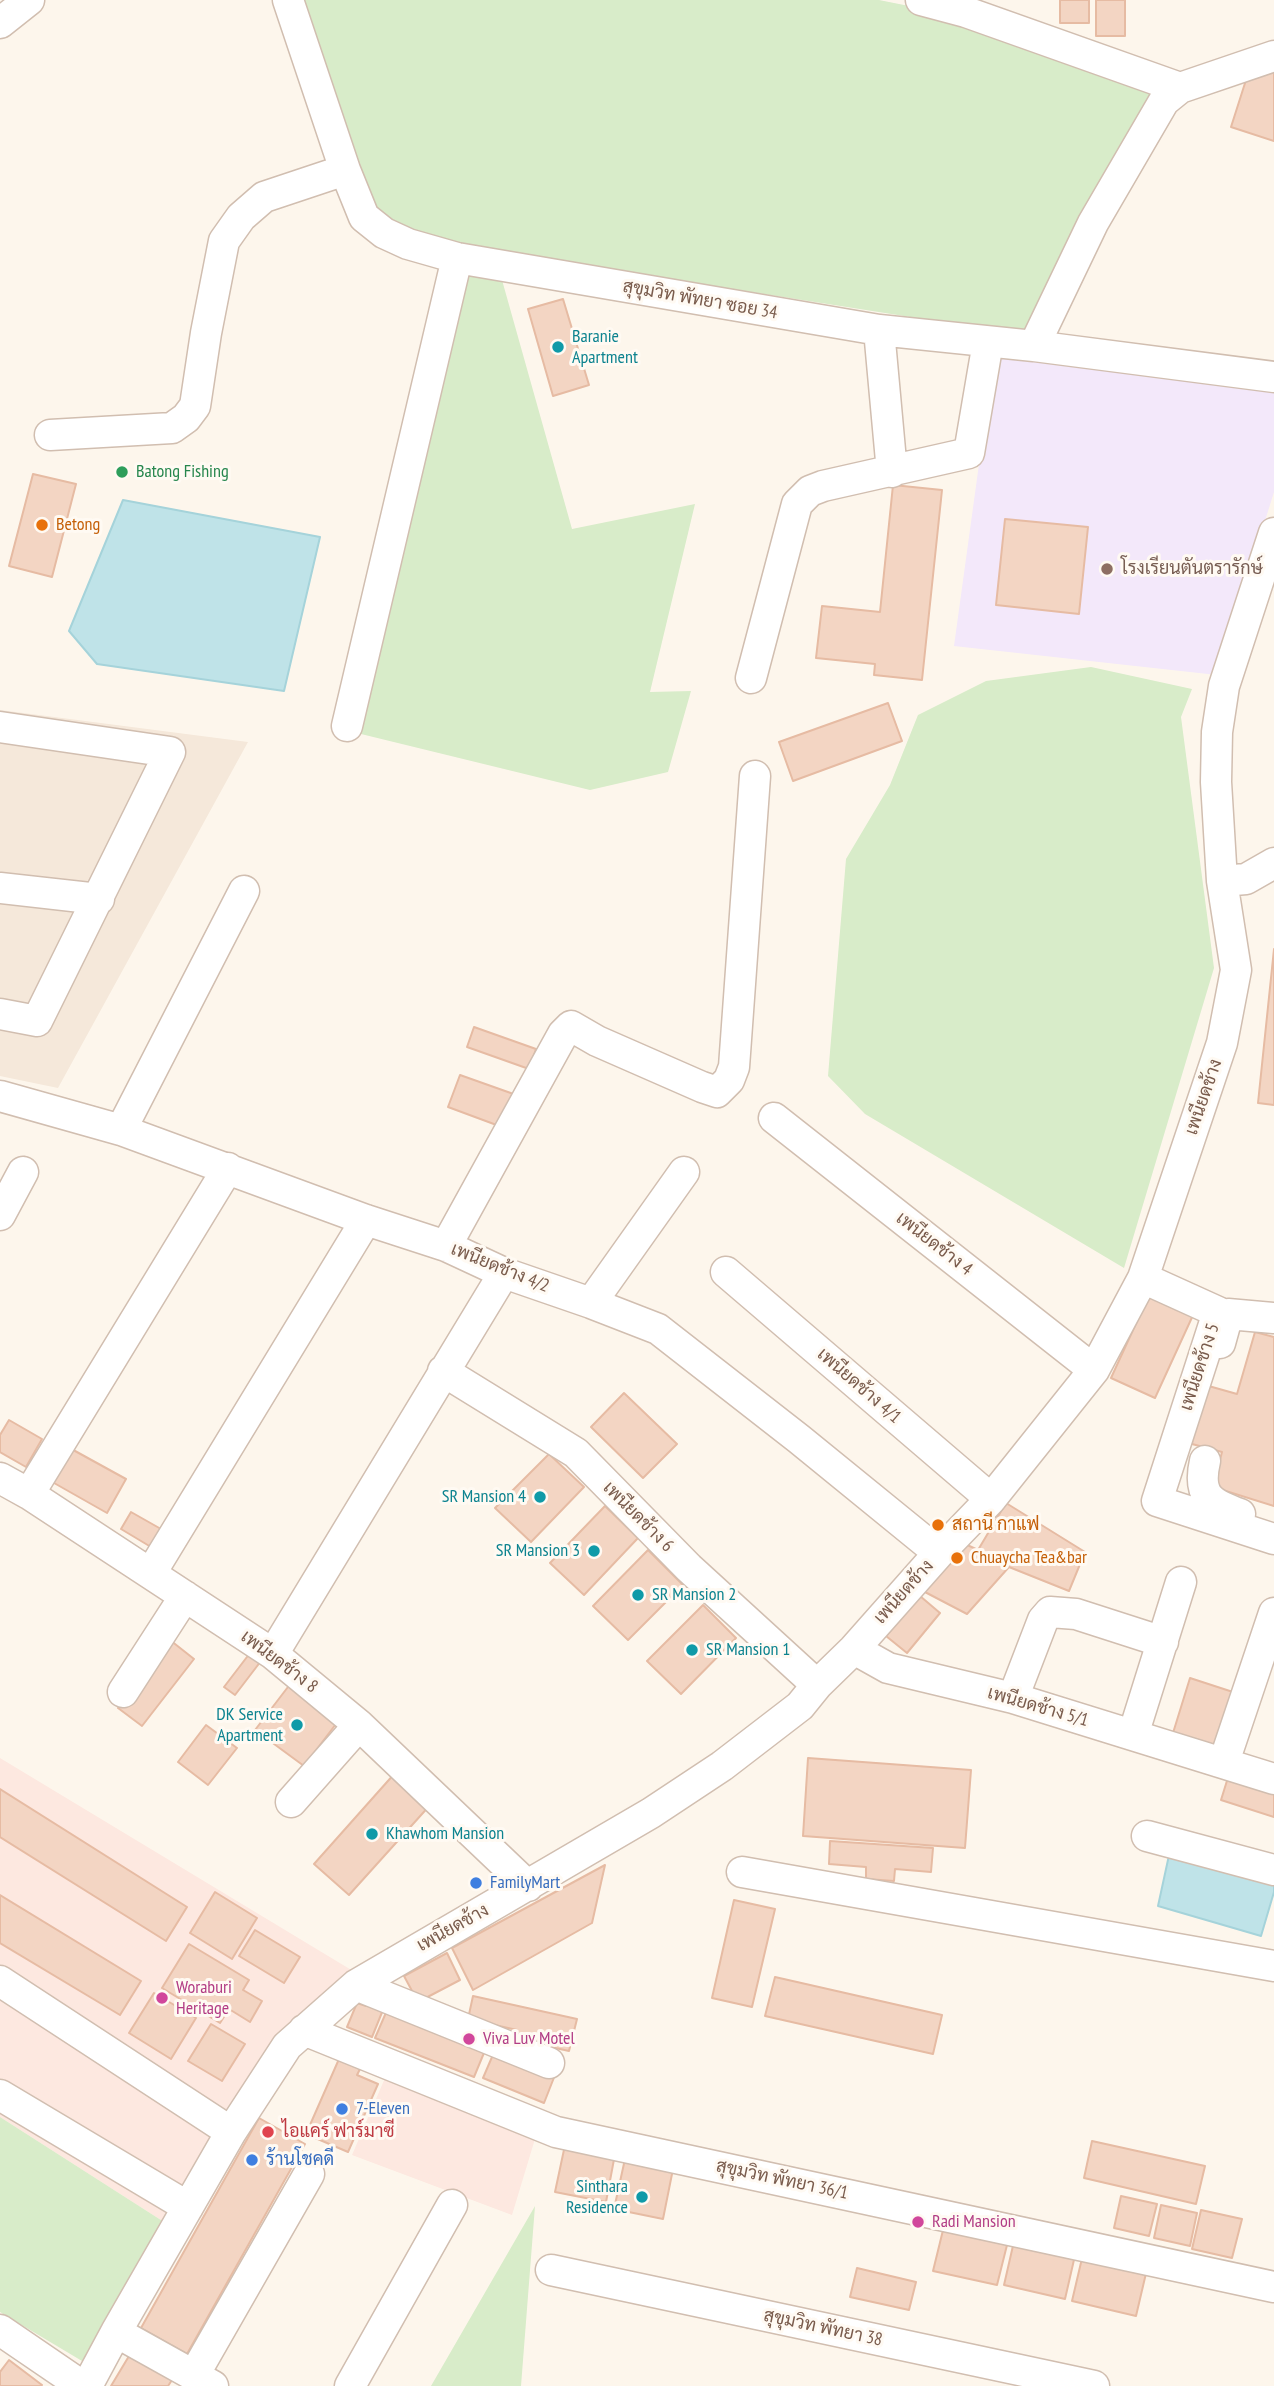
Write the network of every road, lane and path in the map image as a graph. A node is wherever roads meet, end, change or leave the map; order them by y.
1 (29, 0) edge
2 (288, 0) edge
3 (921, 0) edge
4 (0, 23) edge
5 (1274, 57) edge
6 (1180, 88) junction
7 (345, 170) junction
8 (457, 258) junction
9 (879, 330) junction
10 (988, 342) junction
11 (1034, 346) junction
12 (1274, 377) edge
13 (50, 435) dead end
14 (892, 471) junction
15 (1274, 533) edge
16 (751, 678) dead end
17 (347, 726) dead end
18 (0, 727) edge
19 (755, 776) dead end
20 (1274, 863) edge
21 (1222, 881) junction
22 (0, 888) edge
23 (244, 891) dead end
24 (99, 899) junction
25 (0, 1013) edge
26 (0, 1096) edge
27 (774, 1118) dead end
28 (121, 1130) junction
29 (228, 1168) junction
30 (23, 1172) dead end
31 (684, 1172) dead end
32 (0, 1215) edge
33 (366, 1220) junction
34 (446, 1246) junction
35 (726, 1272) dead end
36 (504, 1273) junction
37 (1143, 1278) junction
38 (591, 1303) junction
39 (1274, 1318) edge
40 (1215, 1364) dead end
41 (1094, 1370) junction
42 (443, 1371) junction
43 (1205, 1461) dead end
44 (0, 1478) edge
45 (29, 1494) junction
46 (991, 1499) junction
47 (1274, 1524) edge
48 (1274, 1539) edge
49 (939, 1553) junction
50 (151, 1573) junction
51 (1181, 1582) dead end
52 (186, 1596) junction
53 (1274, 1613) edge
54 (1163, 1642) junction
55 (854, 1649) junction
56 (273, 1654) junction
57 (817, 1685) junction
58 (123, 1692) dead end
59 (1013, 1698) junction
60 (359, 1725) junction
61 (1133, 1735) junction
62 (1224, 1762) junction
63 (1274, 1779) edge
64 (291, 1802) dead end
65 (1147, 1836) dead end
66 (1274, 1870) edge
67 (742, 1872) dead end
68 (528, 1886) junction
69 (1274, 1966) edge
70 (356, 1985) junction
71 (5, 1995) edge
72 (304, 2030) junction
73 (549, 2063) dead end
74 (0, 2095) edge
75 (231, 2132) junction
76 (309, 2174) dead end
77 (452, 2205) dead end
78 (188, 2207) junction
79 (551, 2270) dead end
80 (1274, 2287) edge
81 (0, 2330) edge
82 (116, 2332) junction
83 (203, 2380) edge
84 (85, 2386) edge
85 (350, 2386) edge
86 (1094, 2386) edge

1 - 4 street
2 - 7 street, สุขุมวิท พัทยา ซอย 34
3 - 6 street
5 - 6 street
6 - 11 street
7 - 8 street, สุขุมวิท พัทยา ซอย 34
7 - 13 street
8 - 9 street, สุขุมวิท พัทยา ซอย 34
8 - 17 street
9 - 10 street, สุขุมวิท พัทยา ซอย 34
9 - 14 street
10 - 11 street, สุขุมวิท พัทยา ซอย 34
10 - 14 street
11 - 12 street, สุขุมวิท พัทยา ซอย 34
14 - 16 street
15 - 21 street, เพนียดช้าง
18 - 24 street
19 - 34 street
20 - 21 street
21 - 37 street, เพนียดช้าง
22 - 24 street
23 - 28 street
24 - 25 street
26 - 28 street, เพนียดช้าง 4/2
27 - 41 street, เพนียดช้าง 4
28 - 29 street, เพนียดช้าง 4/2
29 - 33 street, เพนียดช้าง 4/2
29 - 45 street
30 - 32 street
31 - 38 street
33 - 34 street, เพนียดช้าง 4/2
33 - 50 street
34 - 36 street, เพนียดช้าง 4/2
35 - 46 street, เพนียดช้าง 4/1
36 - 38 street, เพนียดช้าง 4/2
36 - 42 street
37 - 41 street, เพนียดช้าง
37 - 48 street, เพนียดช้าง 5
38 - 49 street, เพนียดช้าง 4/2
39 - 40 street
41 - 46 street, เพนียดช้าง
42 - 56 street
42 - 57 street, เพนียดช้าง 6
43 - 47 street
44 - 45 street, เพนียดช้าง 8
45 - 50 street, เพนียดช้าง 8
46 - 49 street, เพนียดช้าง
49 - 55 street, เพนียดช้าง
50 - 52 street, เพนียดช้าง 8
51 - 54 street
52 - 56 street, เพนียดช้าง 8
52 - 58 street
53 - 62 street
54 - 59 street
54 - 61 street
55 - 57 street, เพนียดช้าง
55 - 59 street, เพนียดช้าง 5/1
56 - 60 street, เพนียดช้าง 8
57 - 68 street, เพนียดช้าง
59 - 61 street, เพนียดช้าง 5/1
60 - 64 street
60 - 68 street, เพนียดช้าง 8
61 - 62 street, เพนียดช้าง 5/1
62 - 63 street, เพนียดช้าง 5/1
65 - 66 street
67 - 69 street
68 - 70 street, เพนียดช้าง
70 - 72 street, เพนียดช้าง
70 - 73 street
71 - 75 street
72 - 75 street, เพนียดช้าง
72 - 80 street, สุขุมวิท พัทยา 36/1
74 - 78 street
75 - 78 street, เพนียดช้าง
76 - 83 street
77 - 85 street
78 - 82 street, เพนียดช้าง
79 - 86 street, สุขุมวิท พัทยา 38
81 - 84 street
82 - 83 street
82 - 84 street, เพนียดช้าง

